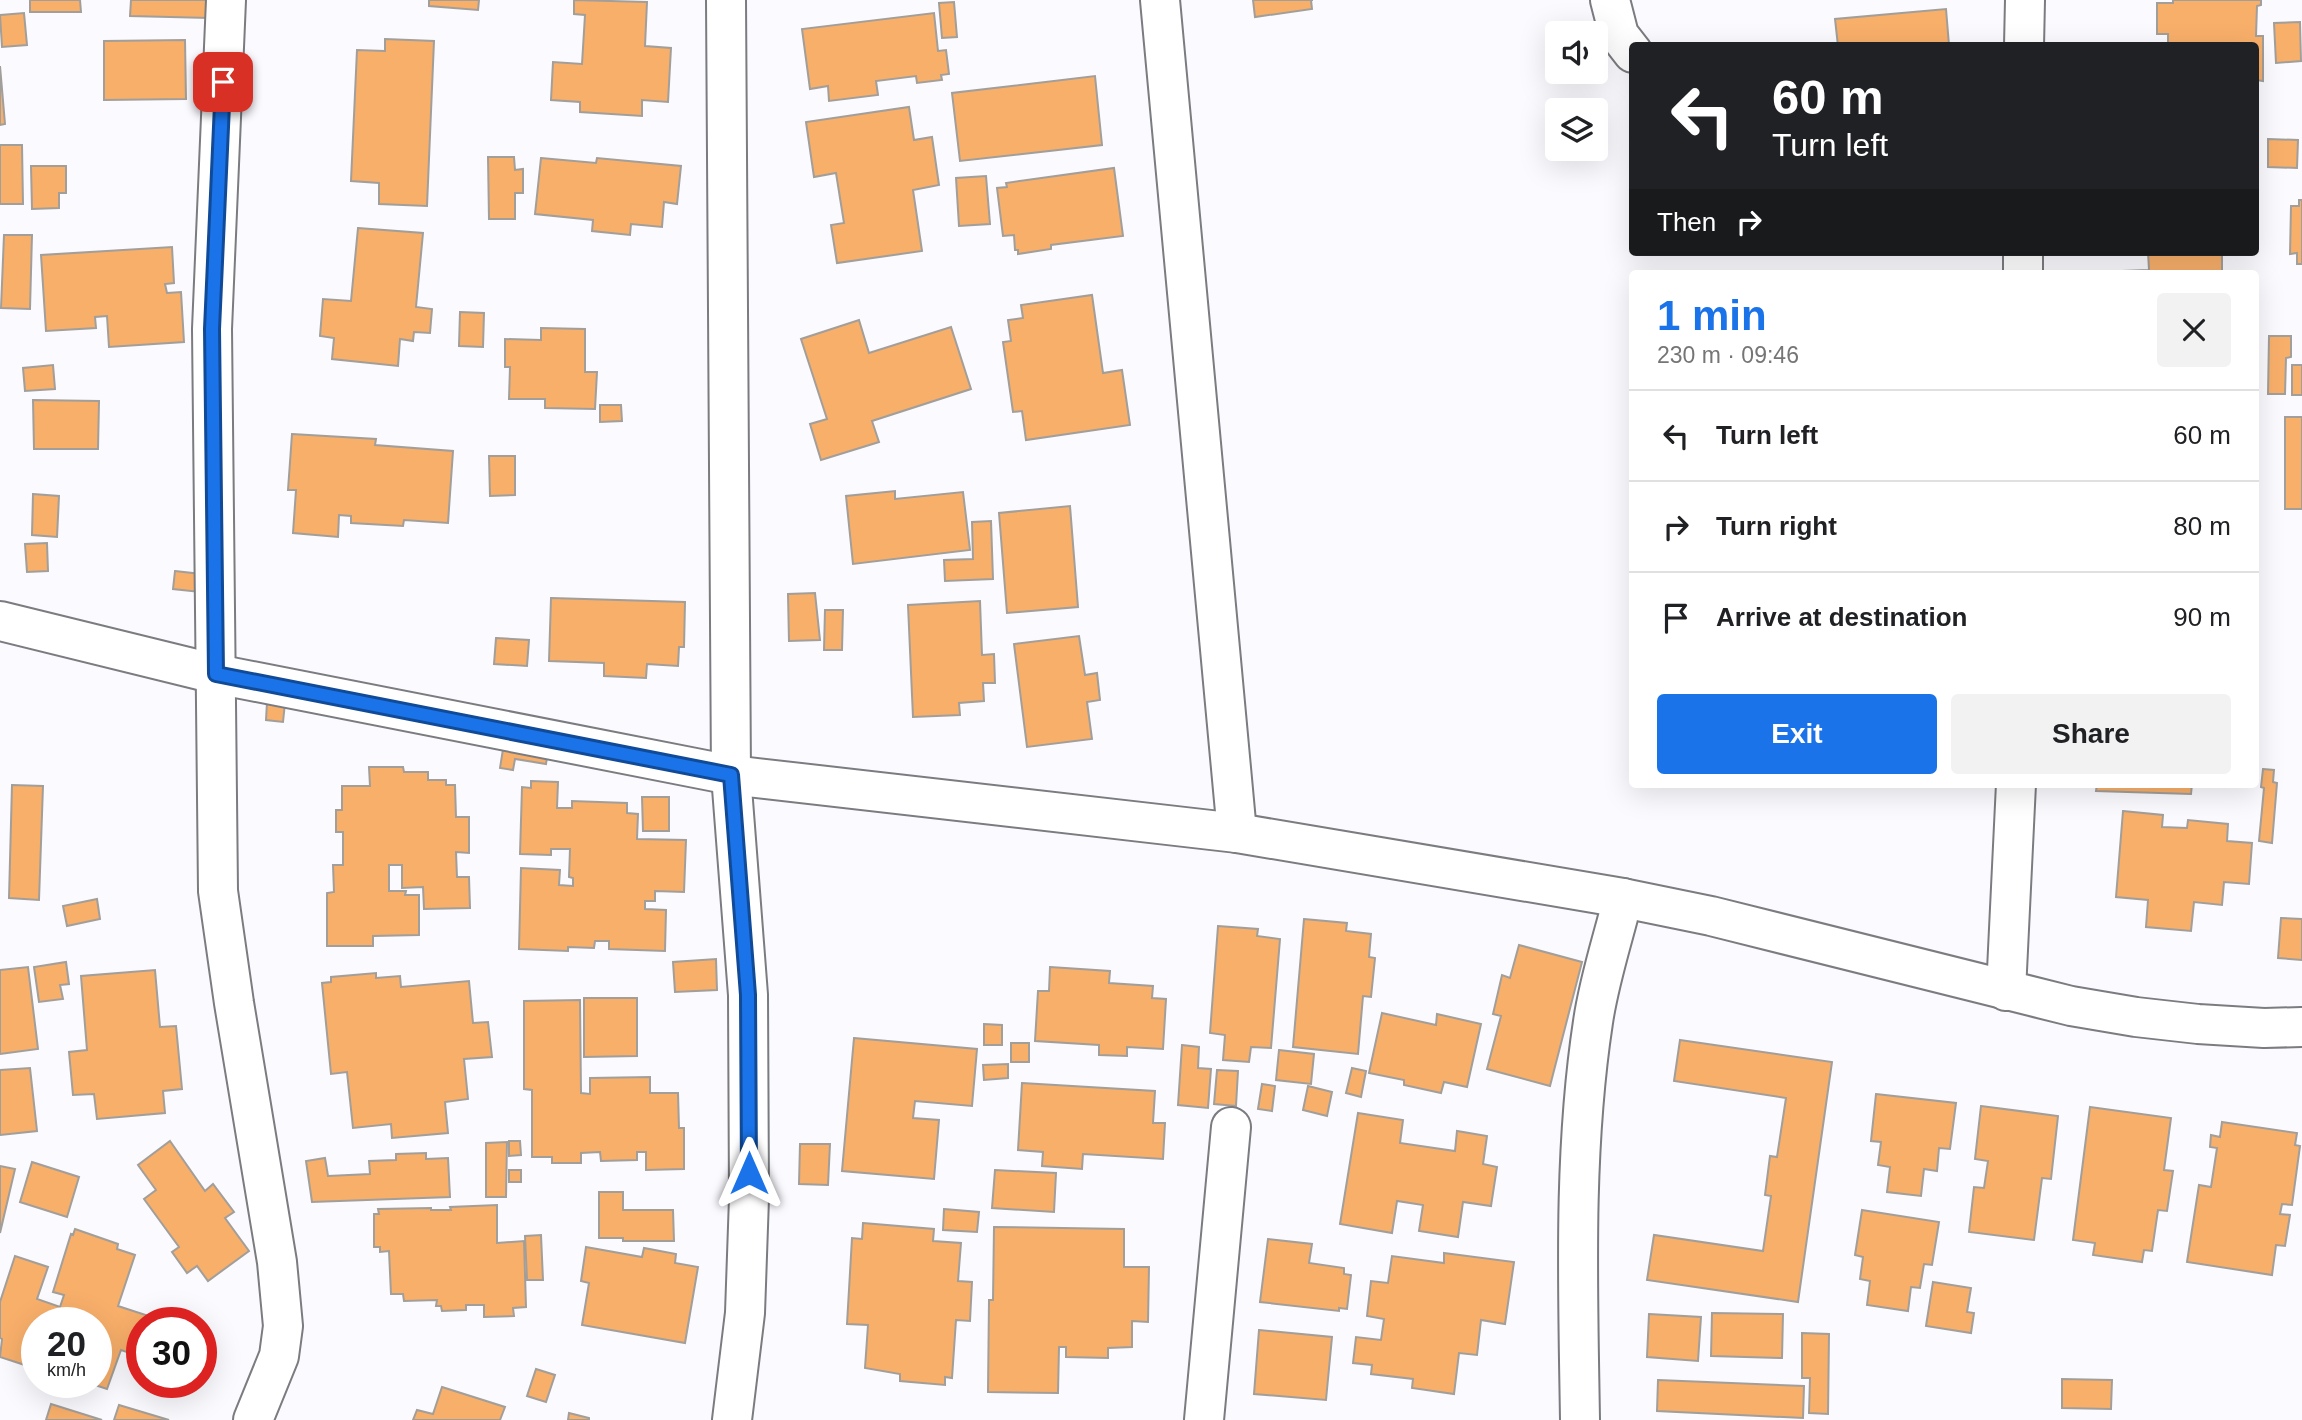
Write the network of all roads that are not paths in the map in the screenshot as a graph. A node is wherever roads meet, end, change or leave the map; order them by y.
1 (226, 0) edge
2 (726, 0) edge
3 (1160, 0) edge
4 (1610, 0) edge
5 (2025, 0) edge
6 (2024, 42) edge
7 (1629, 48) edge
8 (0, 621) edge
9 (216, 674) junction
10 (731, 775) junction
11 (2016, 788) edge
12 (1237, 833) junction
13 (1623, 898) junction
14 (2006, 991) junction
15 (2302, 1027) edge
16 (1231, 1127) dead end
17 (254, 1420) edge
18 (732, 1420) edge
19 (1204, 1420) edge
20 (1580, 1420) edge

1 - 9 street
2 - 10 street
3 - 12 street
4 - 7 street
5 - 6 street
8 - 9 street
9 - 10 street
9 - 17 street
10 - 12 street
10 - 18 street
11 - 14 street
12 - 13 street
13 - 14 street
13 - 20 street
14 - 15 street
16 - 19 street

